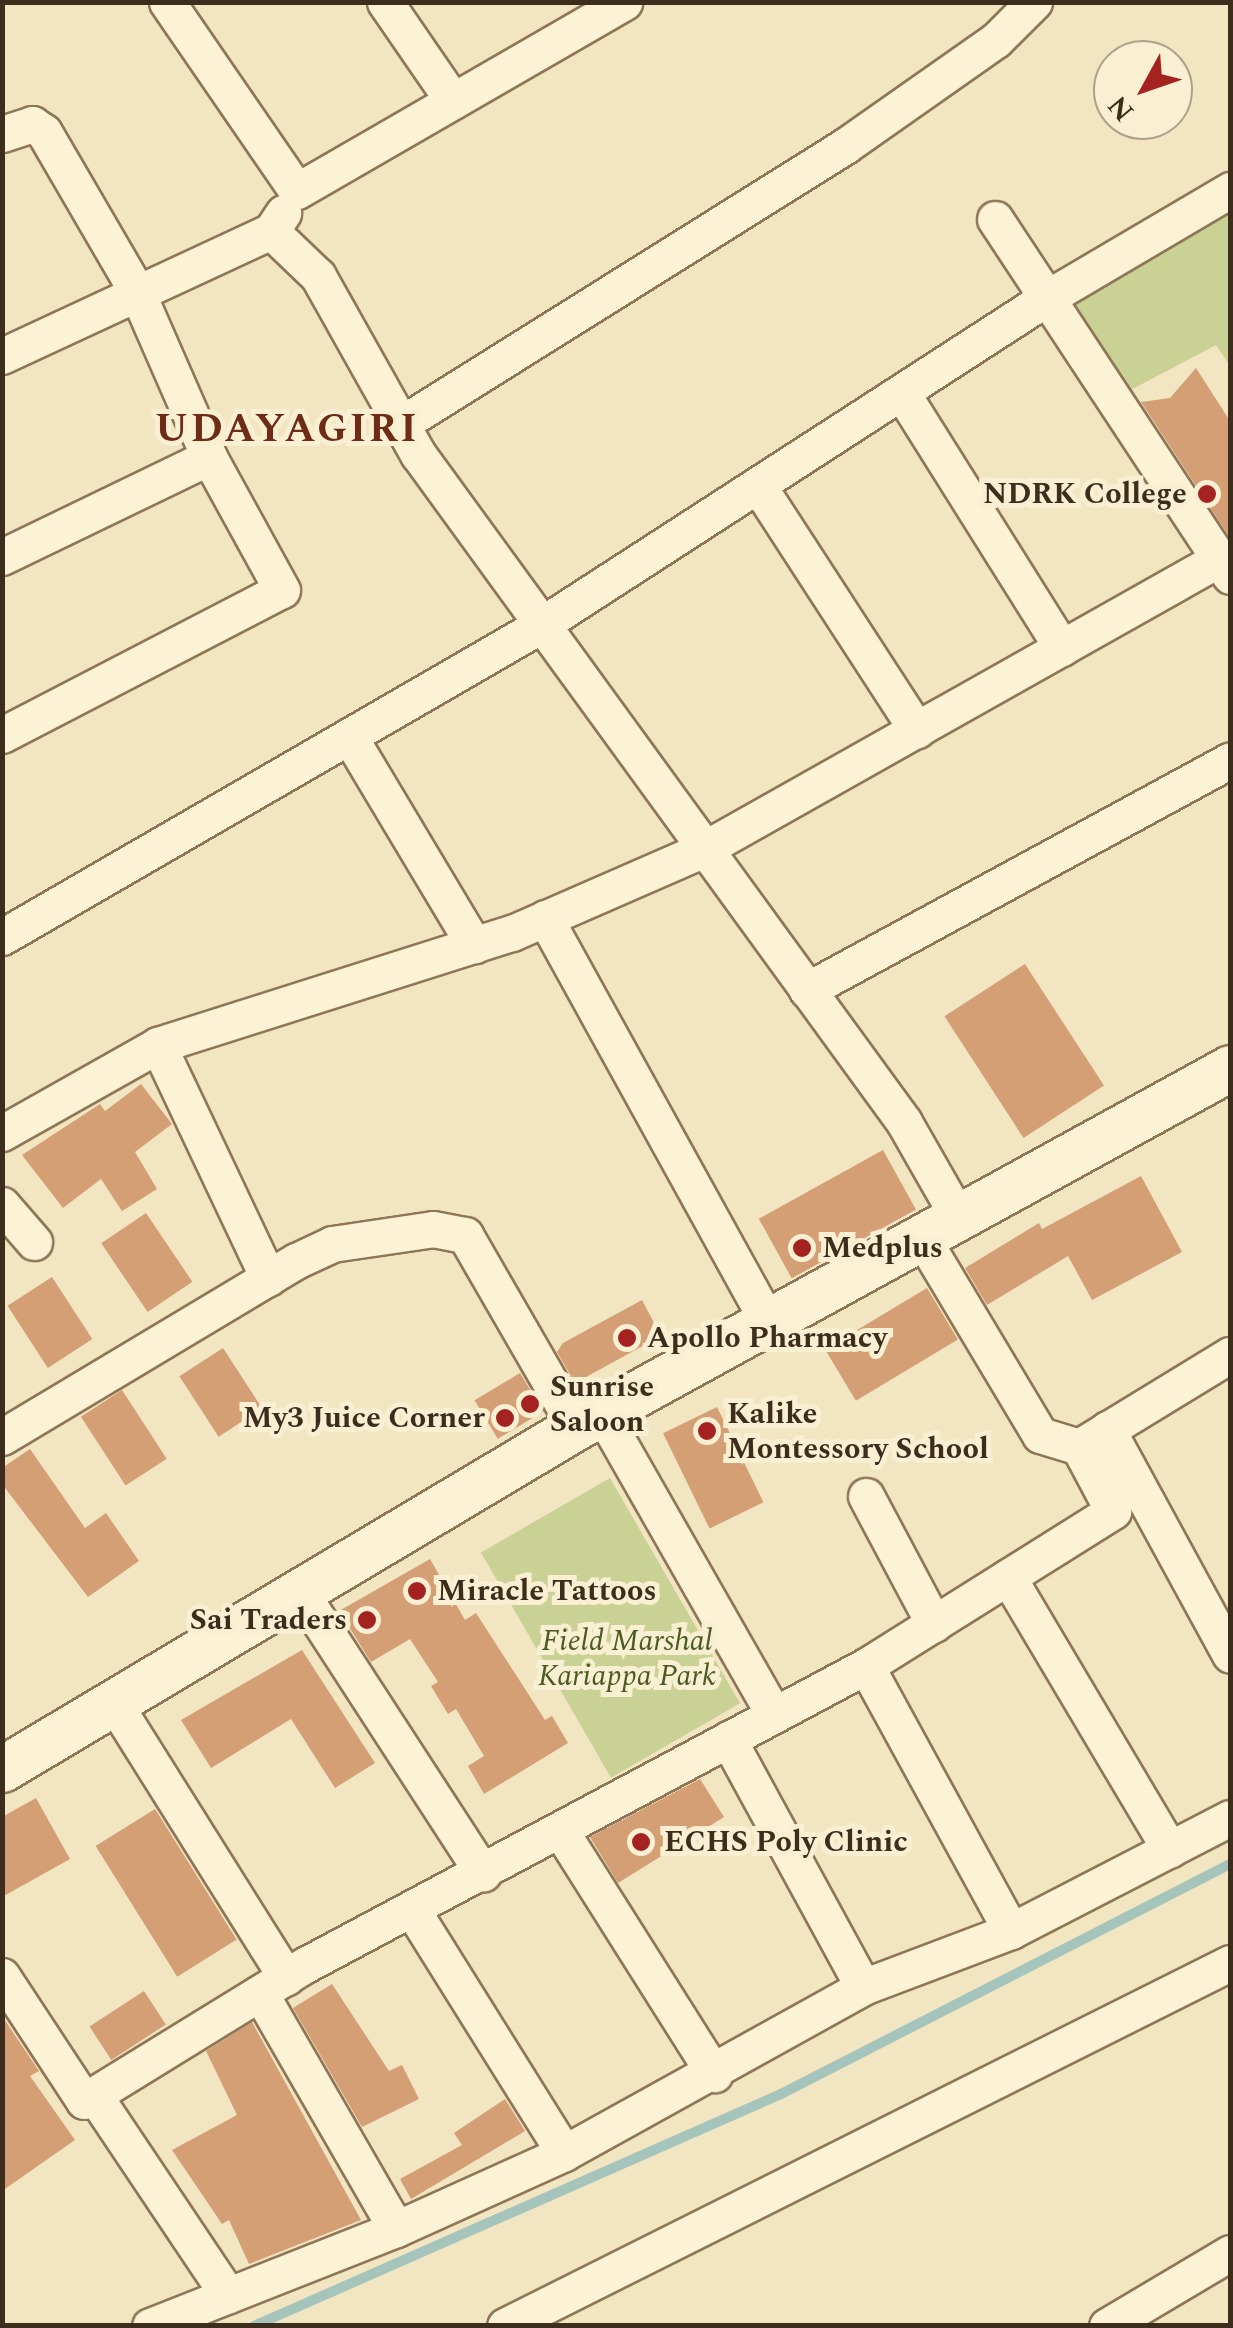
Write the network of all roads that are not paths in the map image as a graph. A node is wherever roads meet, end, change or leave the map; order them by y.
1 (168, 2) edge
2 (384, 2) edge
3 (1034, 2) edge
4 (608, 6) edge
5 (453, 101) junction
6 (2, 134) edge
7 (1230, 190) edge
8 (297, 191) junction
9 (995, 219) dead end
10 (271, 231) junction
11 (137, 292) junction
12 (1045, 298) junction
13 (2, 356) edge
14 (902, 393) junction
15 (401, 424) junction
16 (210, 456) junction
17 (759, 486) junction
18 (2, 558) edge
19 (1225, 568) edge
20 (541, 624) junction
21 (1062, 648) junction
22 (917, 730) junction
23 (2, 735) edge
24 (349, 736) junction
25 (1230, 760) edge
26 (704, 849) junction
27 (545, 918) junction
28 (2, 937) edge
29 (474, 945) junction
30 (807, 990) junction
31 (158, 1045) junction
32 (1230, 1068) edge
33 (2, 1133) edge
34 (2, 1205) edge
35 (942, 1231) junction
36 (34, 1242) dead end
37 (268, 1278) junction
38 (769, 1324) junction
39 (1230, 1355) edge
40 (589, 1420) junction
41 (2, 1437) edge
42 (1093, 1438) junction
43 (866, 1496) dead end
44 (1008, 1577) junction
45 (299, 1590) junction
46 (934, 1624) junction
47 (1230, 1656) edge
48 (866, 1666) junction
49 (114, 1703) junction
50 (774, 1714) junction
51 (728, 1739) junction
52 (2, 1769) edge
53 (1230, 1818) edge
54 (560, 1830) junction
55 (1170, 1850) junction
56 (483, 1873) junction
57 (413, 1911) junction
58 (1010, 1932) junction
59 (1230, 1963) edge
60 (2, 1976) edge
61 (273, 1985) junction
62 (863, 1987) junction
63 (714, 2074) junction
64 (94, 2095) junction
65 (564, 2153) junction
66 (396, 2230) junction
67 (1230, 2252) edge
68 (228, 2296) junction
69 (150, 2326) edge
70 (505, 2326) edge
71 (1107, 2326) edge

1 - 8 street
2 - 5 street
3 - 15 street
4 - 5 street
5 - 8 street
6 - 11 street
7 - 12 street
8 - 10 street
9 - 12 street
10 - 11 street
10 - 15 street
11 - 13 street
11 - 16 street
12 - 14 street
12 - 19 street
14 - 17 street
14 - 21 street
15 - 20 street
16 - 18 street
16 - 23 street
17 - 20 street
17 - 22 street
19 - 21 street
20 - 24 street
20 - 26 street
21 - 22 street
22 - 26 street
24 - 28 street
24 - 29 street
25 - 30 street
26 - 27 street
26 - 30 street
27 - 29 street
27 - 38 street
29 - 31 street
30 - 35 street
31 - 33 street
31 - 37 street
32 - 35 street
34 - 36 street
35 - 38 street
35 - 42 street
37 - 40 street
37 - 41 street
38 - 40 street
39 - 42 street
40 - 45 street
40 - 50 street
42 - 44 street
42 - 47 street
43 - 46 street
44 - 46 street
44 - 55 street
45 - 49 street
45 - 56 street
46 - 48 street
48 - 50 street
48 - 58 street
49 - 52 street
49 - 61 street
50 - 51 street
51 - 54 street
51 - 62 street
53 - 55 street
54 - 56 street
54 - 63 street
55 - 58 street
56 - 57 street
57 - 61 street
57 - 65 street
58 - 62 street
59 - 70 street
60 - 64 street
61 - 64 street
61 - 66 street
62 - 63 street
63 - 65 street
64 - 68 street
65 - 66 street
66 - 68 street
67 - 71 street
68 - 69 street

